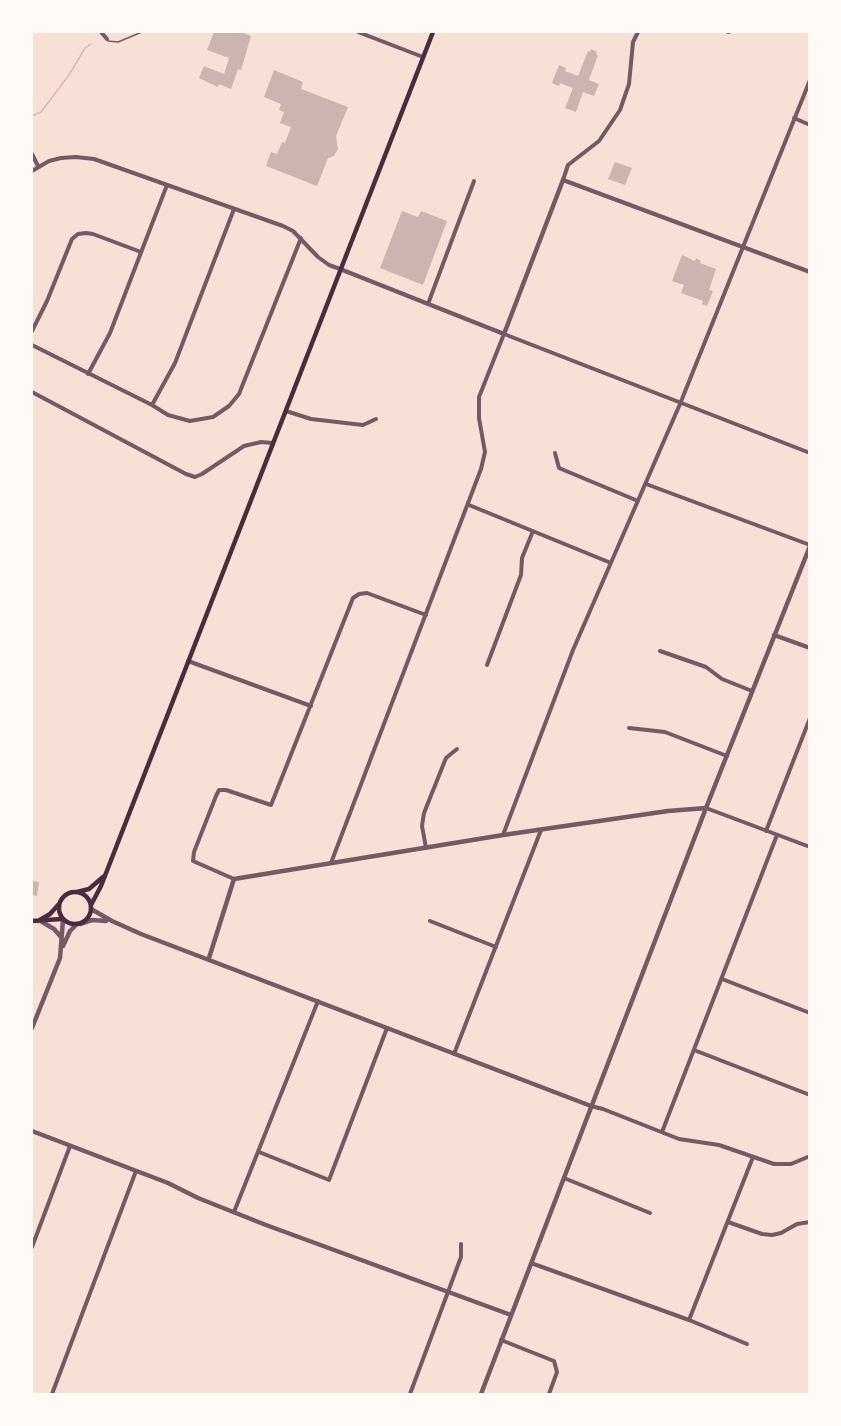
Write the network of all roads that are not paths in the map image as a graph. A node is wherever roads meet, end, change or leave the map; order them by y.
1 (101, 32) edge
2 (142, 32) edge
3 (358, 32) edge
4 (433, 32) edge
5 (638, 32) edge
6 (107, 39) joint
7 (423, 57) junction
8 (810, 80) edge
9 (794, 118) junction
10 (810, 125) edge
11 (32, 154) edge
12 (38, 166) junction
13 (32, 171) edge
14 (562, 180) junction
15 (474, 181) dead end
16 (166, 185) junction
17 (234, 209) junction
18 (301, 238) junction
19 (742, 247) junction
20 (141, 252) junction
21 (340, 269) junction
22 (810, 272) edge
23 (428, 304) junction
24 (32, 331) edge
25 (504, 334) junction
26 (32, 345) edge
27 (88, 374) junction
28 (32, 392) edge
29 (680, 404) junction
30 (152, 405) junction
31 (286, 411) junction
32 (376, 419) dead end
33 (273, 443) junction
34 (555, 453) dead end
35 (810, 453) edge
36 (646, 484) junction
37 (638, 501) junction
38 (469, 505) junction
39 (533, 531) junction
40 (810, 546) edge
41 (610, 563) junction
42 (426, 615) junction
43 (774, 635) junction
44 (810, 648) edge
45 (660, 651) dead end
46 (188, 661) junction
47 (487, 665) dead end
48 (752, 691) junction
49 (311, 706) junction
50 (810, 718) edge
51 (629, 728) dead end
52 (457, 749) dead end
53 (727, 756) junction
54 (706, 808) junction
55 (541, 830) junction
56 (766, 831) junction
57 (503, 835) junction
58 (777, 835) junction
59 (810, 847) edge
60 (426, 848) junction
61 (331, 863) junction
62 (103, 877) junction
63 (234, 879) junction
64 (77, 892) junction
65 (59, 903) junction
66 (91, 907) junction
67 (63, 920) junction
68 (32, 921) edge
69 (40, 921) junction
70 (111, 921) junction
71 (430, 921) dead end
72 (78, 924) junction
73 (810, 931) edge
74 (62, 938) junction
75 (809, 942) edge
76 (496, 947) junction
77 (62, 948) junction
78 (209, 958) junction
79 (722, 979) junction
80 (318, 1002) junction
81 (810, 1013) edge
82 (32, 1028) edge
83 (387, 1028) junction
84 (694, 1050) junction
85 (454, 1054) junction
86 (810, 1095) edge
87 (591, 1106) junction
88 (32, 1131) edge
89 (662, 1132) junction
90 (70, 1146) junction
91 (259, 1152) junction
92 (810, 1156) edge
93 (753, 1157) junction
94 (136, 1171) junction
95 (563, 1178) junction
96 (234, 1212) junction
97 (650, 1213) dead end
98 (728, 1222) junction
99 (810, 1222) edge
100 (460, 1244) dead end
101 (32, 1247) edge
102 (531, 1263) junction
103 (449, 1292) junction
104 (511, 1315) junction
105 (689, 1320) junction
106 (501, 1340) junction
107 (747, 1344) dead end
108 (52, 1395) edge
109 (410, 1395) edge
110 (481, 1395) edge
111 (549, 1395) edge

1 - 6 street
2 - 6 lane
3 - 7 street
4 - 7 main road
5 - 14 street
7 - 21 main road
8 - 9 street
9 - 10 street
9 - 19 street
11 - 12 street
12 - 13 street
12 - 16 street
14 - 19 street
14 - 25 street
15 - 23 street
16 - 17 street
16 - 20 street
17 - 18 street
17 - 30 street
18 - 21 street
18 - 30 street
19 - 22 street
19 - 29 street
20 - 24 street
20 - 27 street
21 - 23 street
21 - 31 main road
23 - 25 street
25 - 29 street
25 - 38 street
26 - 27 street
27 - 30 street
28 - 33 street
29 - 35 street
29 - 36 street
31 - 32 street
31 - 33 main road
33 - 46 main road
34 - 37 street
36 - 37 street
36 - 40 street
37 - 41 street
38 - 39 street
38 - 42 street
39 - 41 street
39 - 47 street
40 - 43 street
41 - 57 street
42 - 49 street
42 - 61 street
43 - 44 street
43 - 48 street
45 - 48 street
46 - 49 street
46 - 62 main road
48 - 53 street
49 - 63 street
50 - 56 street
51 - 53 street
52 - 60 street
53 - 54 street
54 - 55 street
54 - 56 street
54 - 87 street
55 - 57 street
55 - 76 street
56 - 58 street
57 - 60 street
58 - 59 street
58 - 79 street
60 - 61 street
61 - 63 street
62 - 64 main road
62 - 66 main road
63 - 78 street
64 - 65 main road
64 - 66 main road
65 - 67 main road
65 - 69 main road
66 - 70 street
66 - 72 main road
67 - 69 main road
67 - 72 main road
67 - 74 street
68 - 69 main road
69 - 74 street
70 - 72 street
70 - 78 street
71 - 76 street
72 - 77 street
73 - 75 street
74 - 77 street
76 - 85 street
77 - 82 street
78 - 80 street
79 - 81 street
79 - 84 street
80 - 83 street
80 - 91 street
83 - 85 street
83 - 91 street
84 - 86 street
84 - 89 street
85 - 87 street
87 - 89 street
87 - 95 street
88 - 90 street
89 - 93 street
90 - 94 street
90 - 101 street
91 - 96 street
92 - 93 street
93 - 98 street
94 - 96 street
94 - 108 street
95 - 97 street
95 - 102 street
96 - 103 street
98 - 99 street
98 - 105 street
100 - 103 street
102 - 104 street
102 - 105 street
103 - 104 street
103 - 109 street
104 - 106 street
105 - 107 street
106 - 110 street
106 - 111 street

